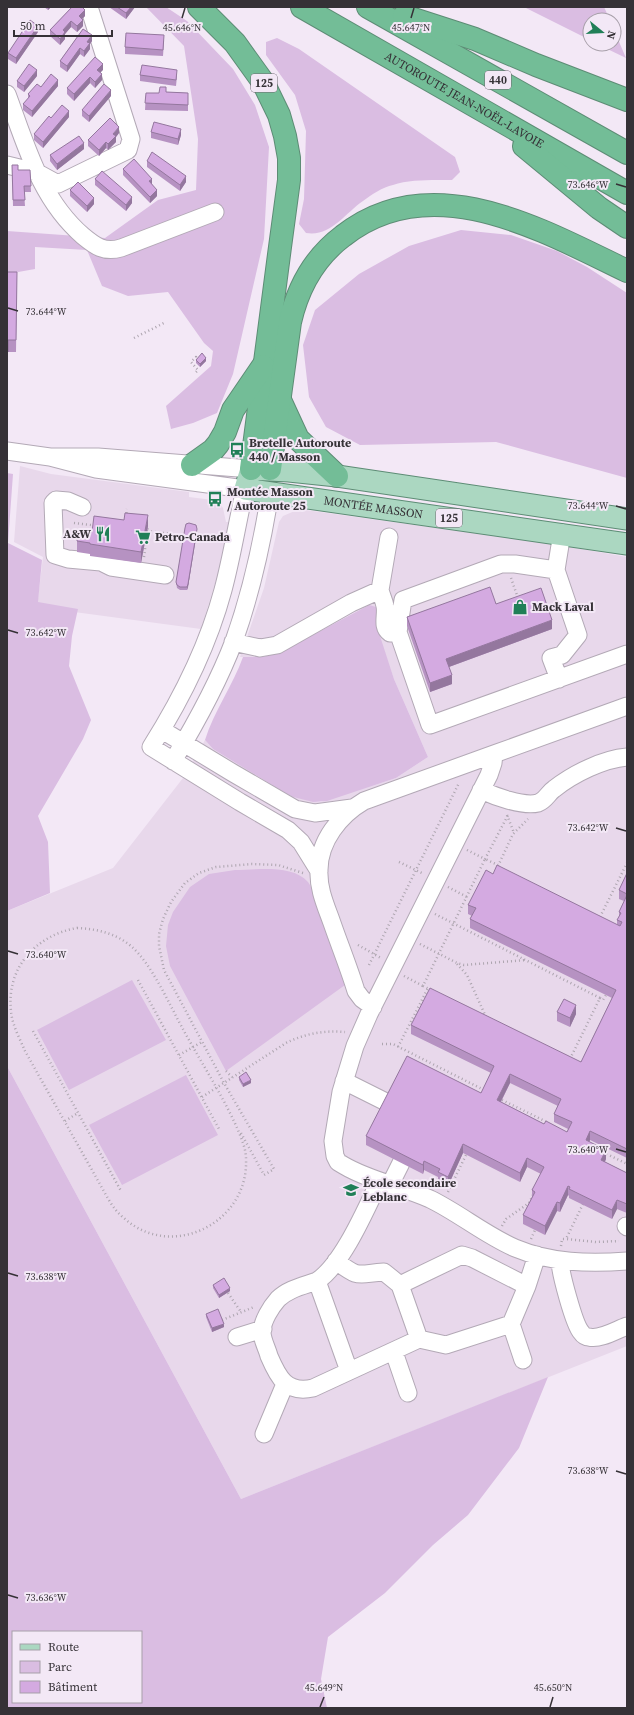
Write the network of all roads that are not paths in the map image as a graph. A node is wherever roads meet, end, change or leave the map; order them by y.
1 (89, 7) edge
2 (199, 7) edge
3 (302, 7) edge
4 (368, 7) edge
5 (377, 7) edge
6 (7, 94) edge
7 (627, 100) edge
8 (477, 107) junction
9 (627, 153) edge
10 (7, 165) edge
11 (36, 172) junction
12 (627, 193) edge
13 (215, 212) dead end
14 (627, 227) edge
15 (627, 271) edge
16 (265, 364) junction
17 (280, 399) junction
18 (7, 451) edge
19 (50, 457) junction
20 (192, 464) junction
21 (255, 476) junction
22 (337, 476) junction
23 (270, 493) junction
24 (82, 507) dead end
25 (627, 519) edge
26 (562, 533) junction
27 (388, 537) dead end
28 (627, 544) edge
29 (556, 570) junction
30 (165, 575) dead end
31 (380, 590) junction
32 (398, 632) junction
33 (234, 642) junction
34 (627, 654) edge
35 (559, 679) junction
36 (627, 706) edge
37 (162, 730) junction
38 (184, 743) junction
39 (494, 754) junction
40 (627, 756) edge
41 (172, 761) junction
42 (481, 790) junction
43 (352, 808) junction
44 (319, 871) junction
45 (373, 1007) junction
46 (344, 1080) junction
47 (388, 1102) edge
48 (401, 1162) edge
49 (384, 1184) junction
50 (537, 1255) junction
51 (560, 1256) junction
52 (336, 1261) junction
53 (627, 1261) edge
54 (317, 1281) junction
55 (400, 1285) junction
56 (527, 1286) junction
57 (511, 1324) junction
58 (627, 1326) edge
59 (263, 1329) junction
60 (237, 1337) dead end
61 (419, 1339) junction
62 (394, 1352) junction
63 (523, 1360) dead end
64 (349, 1371) junction
65 (285, 1384) junction
66 (408, 1393) dead end
67 (264, 1434) dead end

1 - 11 street
2 - 16 highway, 125
3 - 8 highway, AUTOROUTE JEAN-NOËL-LAVOIE
4 - 9 highway, 440
5 - 7 highway
6 - 11 street
8 - 12 highway, AUTOROUTE JEAN-NOËL-LAVOIE
8 - 14 highway
10 - 11 street
11 - 13 street
15 - 17 highway
16 - 20 highway
16 - 21 highway, 125
17 - 21 highway
17 - 22 highway
18 - 19 street
19 - 20 street
19 - 21 street
20 - 21 street
21 - 22 main road
21 - 23 main road
21 - 37 street
22 - 25 main road
23 - 26 main road, MONTÉE MASSON / 125
23 - 33 street
24 - 30 street
26 - 28 main road, MONTÉE MASSON / 125
26 - 29 street
27 - 31 street
29 - 32 street
29 - 35 street
31 - 32 street
31 - 33 street
32 - 35 street
33 - 38 street
34 - 35 street
36 - 39 street
37 - 38 street
37 - 41 street
38 - 41 street
38 - 43 street
39 - 42 street
39 - 43 street
40 - 42 street
41 - 44 street
42 - 45 street
43 - 44 street
44 - 45 street
45 - 46 street
46 - 47 street
46 - 49 street
48 - 49 street
49 - 50 street
49 - 52 street
50 - 51 street
50 - 56 street
51 - 53 street
51 - 58 street
52 - 54 street
52 - 55 street
54 - 59 street
54 - 64 street
55 - 56 street
55 - 61 street
56 - 57 street
57 - 61 street
57 - 63 street
59 - 60 street
59 - 65 street
61 - 62 street
62 - 64 street
62 - 66 street
64 - 65 street
65 - 67 street

